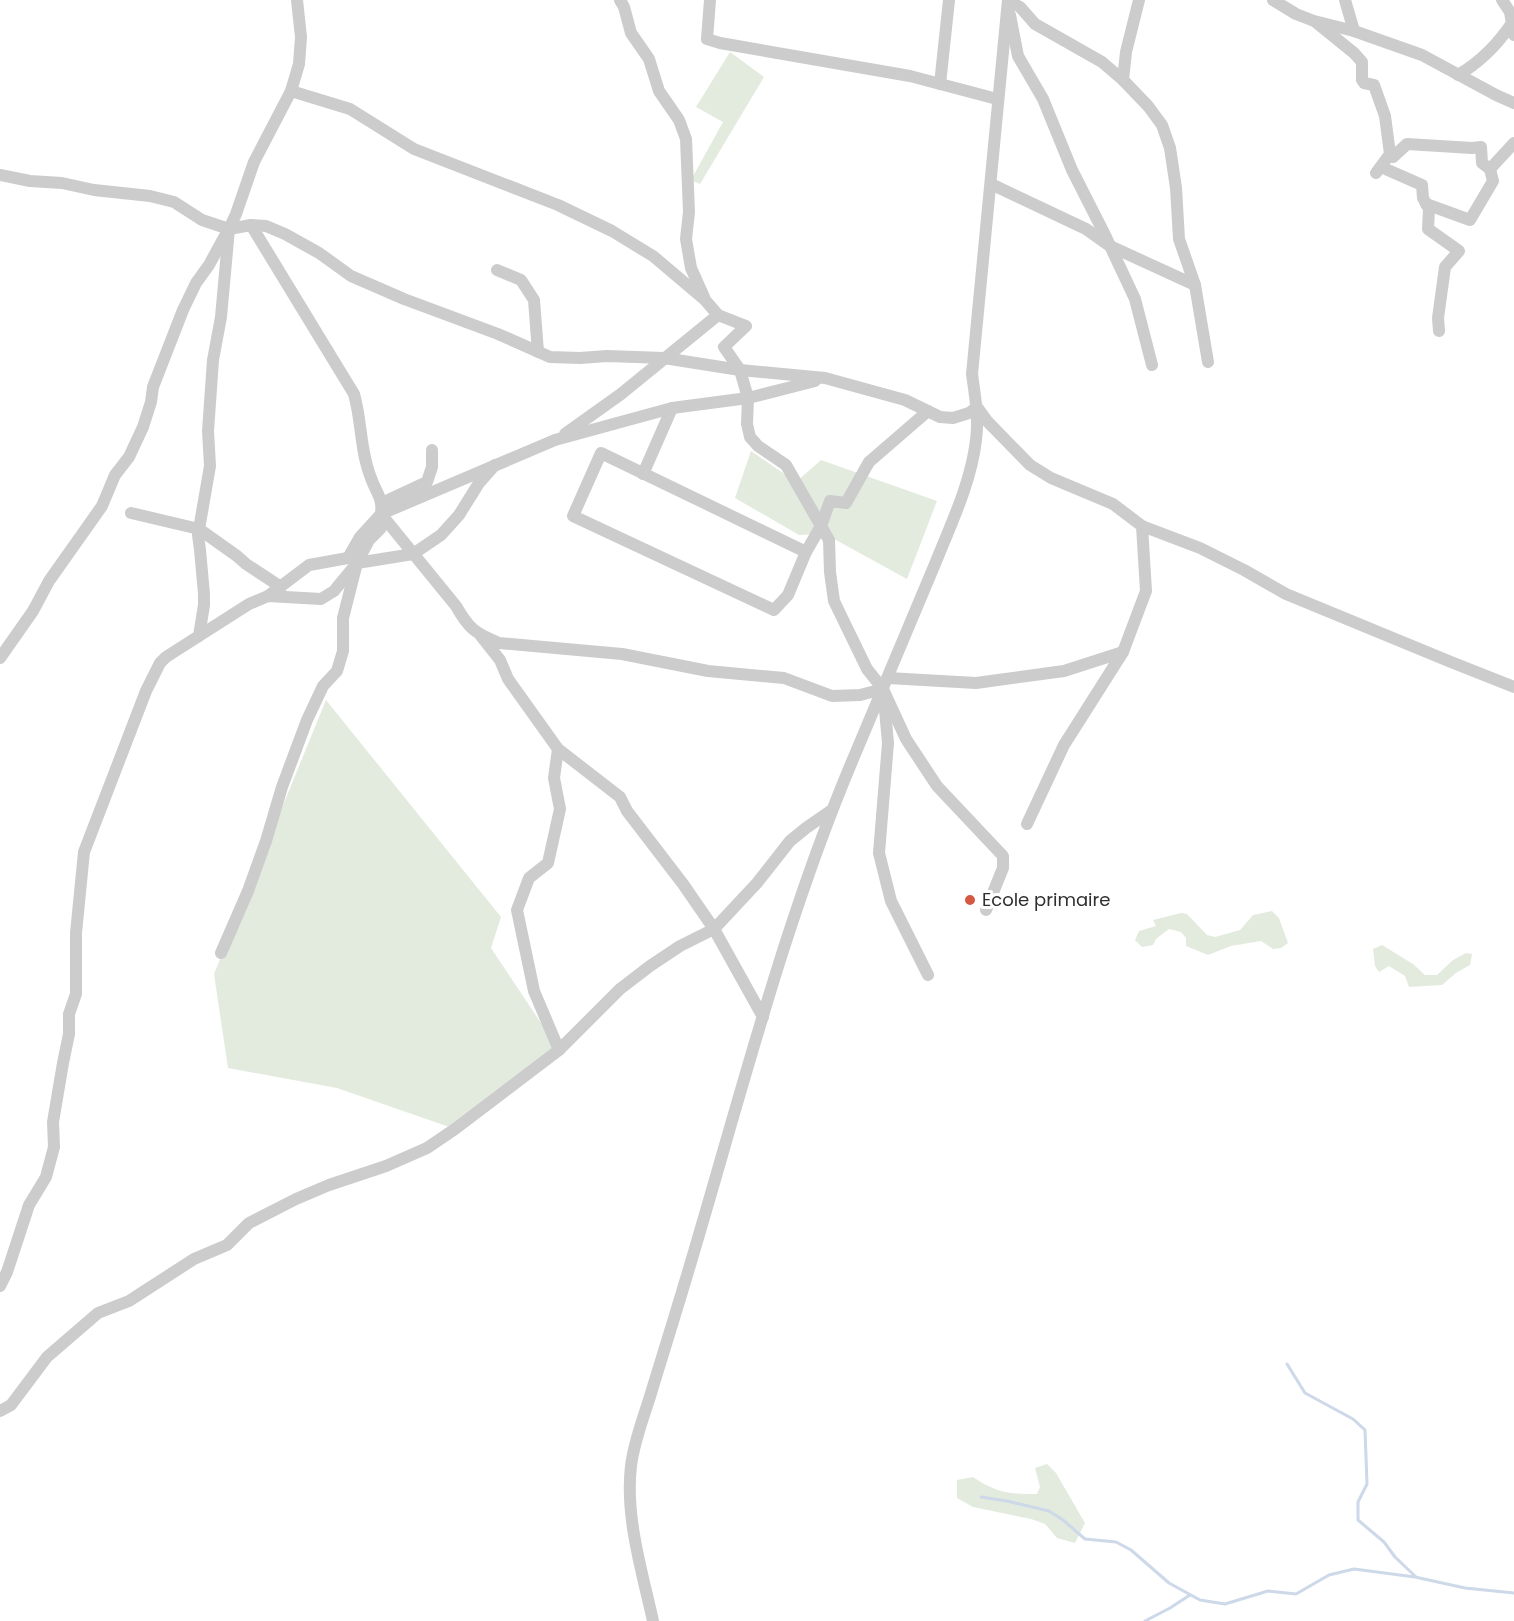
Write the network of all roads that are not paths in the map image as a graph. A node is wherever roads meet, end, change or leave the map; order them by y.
1 (297, 0) edge
2 (620, 0) edge
3 (710, 0) edge
4 (949, 0) edge
5 (1008, 0) edge
6 (1139, 0) edge
7 (1275, 0) edge
8 (1345, 0) edge
9 (1502, 0) edge
10 (1314, 21) junction
11 (1513, 26) edge
12 (1354, 30) junction
13 (1458, 75) junction
14 (1123, 80) junction
15 (940, 84) junction
16 (291, 91) junction
17 (997, 99) junction
18 (1514, 102) edge
19 (1514, 143) edge
20 (1392, 156) junction
21 (1490, 169) junction
22 (0, 175) edge
23 (1410, 180) junction
24 (991, 184) junction
25 (1426, 204) junction
26 (251, 225) junction
27 (229, 229) junction
28 (1110, 246) junction
29 (497, 270) dead end
30 (1195, 285) junction
31 (705, 300) junction
32 (717, 315) junction
33 (1439, 331) dead end
34 (538, 352) junction
35 (664, 358) junction
36 (1208, 362) dead end
37 (1152, 365) dead end
38 (740, 370) junction
39 (825, 378) junction
40 (748, 398) junction
41 (977, 407) junction
42 (672, 408) junction
43 (928, 411) junction
44 (555, 440) junction
45 (432, 450) dead end
46 (495, 465) junction
47 (643, 474) junction
48 (382, 508) junction
49 (131, 513) dead end
50 (821, 526) junction
51 (1142, 526) junction
52 (199, 529) junction
53 (806, 552) junction
54 (413, 554) junction
55 (357, 563) junction
56 (281, 586) junction
57 (268, 596) junction
58 (480, 635) junction
59 (199, 636) junction
60 (1123, 652) junction
61 (0, 658) edge
62 (886, 684) junction
63 (1514, 687) edge
64 (558, 749) junction
65 (832, 810) junction
66 (1027, 824) dead end
67 (986, 910) dead end
68 (714, 929) junction
69 (221, 953) dead end
70 (928, 975) dead end
71 (763, 1017) junction
72 (559, 1050) junction
73 (0, 1286) edge
74 (0, 1411) edge
75 (653, 1621) edge

1 - 16 street
2 - 31 street
3 - 15 street
4 - 15 street
5 - 14 street
5 - 17 street
5 - 28 street
6 - 14 street
7 - 10 street
8 - 12 street
9 - 11 street
10 - 12 street
10 - 20 street
11 - 13 street
12 - 13 street
13 - 18 street
14 - 30 street
15 - 17 street
16 - 27 street
16 - 31 street
17 - 24 street
19 - 21 street
20 - 21 street
20 - 23 street
20 - 23 street
21 - 25 street
22 - 27 street
23 - 25 street
24 - 28 street
24 - 41 street
25 - 33 street
26 - 27 street
26 - 34 street
26 - 48 street
27 - 52 street
27 - 61 street
28 - 30 street
28 - 37 street
29 - 34 street
30 - 36 street
31 - 32 street
32 - 35 street
32 - 38 street
34 - 35 street
35 - 38 street
35 - 44 street
38 - 39 street
38 - 40 street
39 - 40 street
39 - 43 street
40 - 42 street
40 - 50 street
41 - 43 street
41 - 51 street
41 - 62 street
42 - 44 street
42 - 47 street
43 - 50 street
44 - 46 street
45 - 48 street
46 - 48 street
46 - 54 street
47 - 53 street
47 - 53 street
48 - 54 street
48 - 55 street
48 - 56 street
49 - 52 street
50 - 53 street
50 - 62 street
51 - 60 street
51 - 63 street
52 - 56 street
52 - 59 street
54 - 55 street
54 - 58 street
55 - 57 street
55 - 69 street
56 - 57 street
57 - 59 street
58 - 62 street
58 - 64 street
59 - 73 street
60 - 62 street
60 - 66 street
62 - 65 street
62 - 67 street
62 - 70 street
64 - 68 street
64 - 72 street
65 - 68 street
65 - 71 street
68 - 71 street
68 - 72 street
71 - 75 street
72 - 74 street

